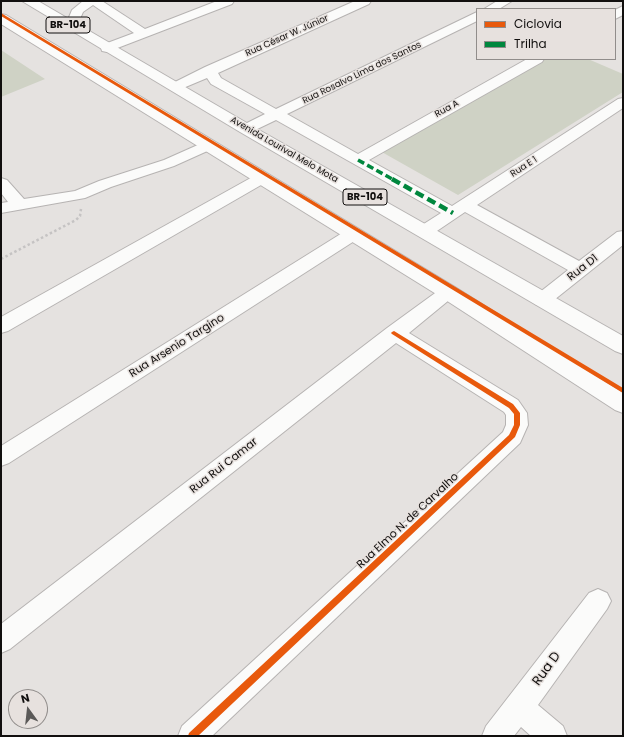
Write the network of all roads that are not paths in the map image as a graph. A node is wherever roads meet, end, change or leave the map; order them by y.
1 (29, 1) edge
2 (91, 1) edge
3 (95, 1) edge
4 (228, 1) edge
5 (365, 1) edge
6 (506, 1) edge
7 (492, 8) edge
8 (476, 16) edge
9 (1, 18) edge
10 (71, 27) junction
11 (145, 34) junction
12 (108, 48) junction
13 (534, 60) edge
14 (210, 70) junction
15 (176, 87) junction
16 (623, 102) edge
17 (277, 115) junction
18 (246, 129) junction
19 (209, 145) junction
20 (358, 160) junction
21 (259, 176) junction
22 (1, 183) edge
23 (230, 192) junction
24 (20, 205) junction
25 (1, 208) edge
26 (459, 209) junction
27 (425, 231) junction
28 (353, 234) junction
29 (623, 236) edge
30 (581, 270) junction
31 (448, 292) junction
32 (542, 300) junction
33 (1, 314) edge
34 (1, 326) edge
35 (394, 333) junction
36 (623, 346) edge
37 (623, 404) edge
38 (1, 457) edge
39 (598, 601) dead end
40 (1, 640) edge
41 (519, 708) junction
42 (192, 736) edge
43 (496, 736) edge
44 (553, 736) edge

1 - 10 highway, Avenida Lourival Melo Mota / BR-104
2 - 10 street
3 - 11 street
4 - 11 street
5 - 14 street, Rua César W. Júnior
6 - 7 street
8 - 17 street, Rua Rosalvo Lima dos Santos
9 - 19 highway, BR-104
10 - 12 highway, Avenida Lourival Melo Mota / BR-104
11 - 12 street
12 - 15 highway, Avenida Lourival Melo Mota / BR-104
13 - 20 street, Rua A
14 - 15 street, Rua César W. Júnior
14 - 17 street
15 - 18 highway, Avenida Lourival Melo Mota / BR-104
16 - 26 street, Rua E 1
17 - 18 street, Rua Rosalvo Lima dos Santos
17 - 20 street
18 - 27 highway, Avenida Lourival Melo Mota / BR-104
19 - 21 highway, BR-104
19 - 24 street
20 - 26 street
21 - 23 street
21 - 28 highway, BR-104
22 - 24 street
23 - 33 street
23 - 34 street
24 - 25 street
26 - 27 street, Rua E 1
26 - 30 street
27 - 32 highway, Avenida Lourival Melo Mota / BR-104
28 - 31 highway, BR-104
28 - 38 street, Rua Arsenio Targino
29 - 30 street, Rua D1
30 - 32 street, Rua D1
31 - 35 street, Rua Rui Camar
31 - 37 highway, BR-104
32 - 36 highway, Avenida Lourival Melo Mota / BR-104
35 - 40 street, Rua Rui Camar
35 - 42 street, Rua Elmo N. de Carvalho
39 - 41 street, Rua D
41 - 43 street, Rua D
41 - 44 street

